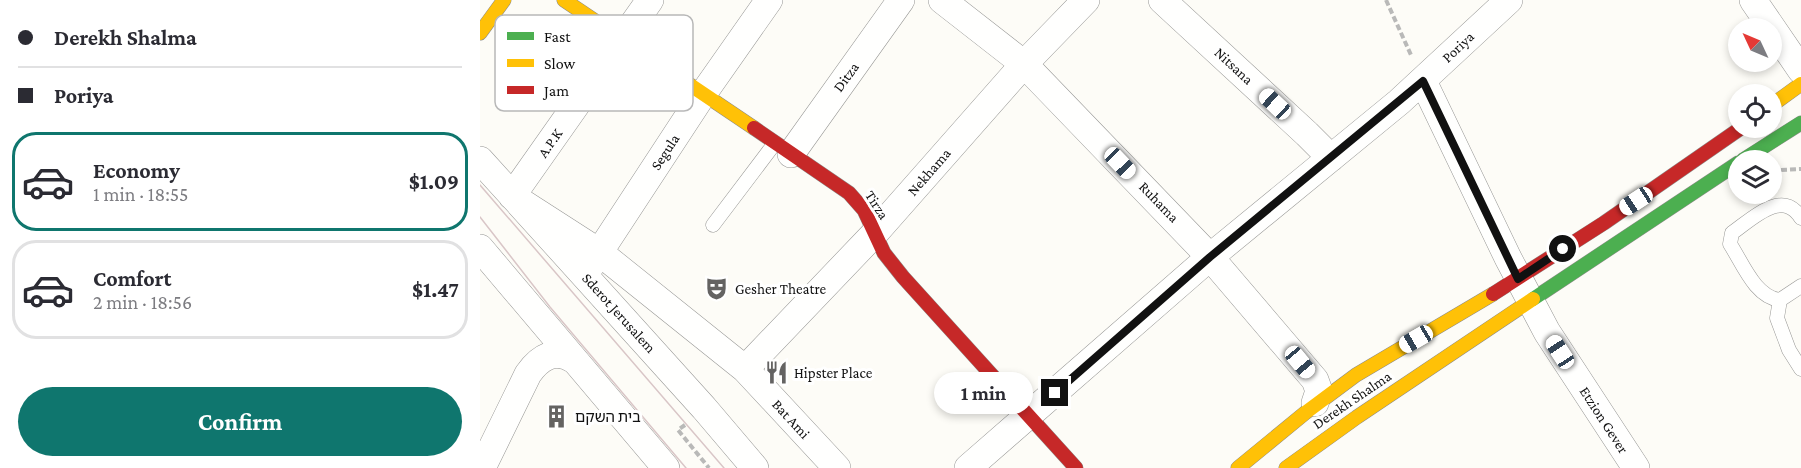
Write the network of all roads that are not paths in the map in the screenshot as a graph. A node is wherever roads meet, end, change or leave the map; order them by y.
1 (504, 0) edge
2 (564, 0) edge
3 (650, 0) edge
4 (769, 0) edge
5 (901, 0) edge
6 (942, 0) edge
7 (1086, 0) edge
8 (1162, 0) edge
9 (1509, 0) edge
10 (1753, 0) edge
11 (586, 15) edge
12 (640, 15) edge
13 (480, 33) edge
14 (1024, 64) junction
15 (1801, 70) edge
16 (1423, 81) junction
17 (1801, 84) edge
18 (693, 87) edge
19 (703, 94) junction
20 (1782, 98) edge
21 (693, 109) edge
22 (572, 111) edge
23 (692, 111) edge
24 (1801, 123) edge
25 (1728, 137) edge
26 (783, 148) junction
27 (1759, 150) edge
28 (1331, 158) junction
29 (480, 160) edge
30 (1728, 170) edge
31 (1728, 178) edge
32 (1689, 195) junction
33 (513, 196) junction
34 (1801, 218) edge
35 (713, 225) dead end
36 (875, 233) junction
37 (482, 252) edge
38 (599, 252) junction
39 (1210, 257) junction
40 (584, 275) junction
41 (1801, 286) edge
42 (1524, 289) junction
43 (1780, 300) junction
44 (574, 360) junction
45 (745, 369) junction
46 (1801, 369) edge
47 (1315, 403) junction
48 (1029, 415) junction
49 (482, 468) edge
50 (666, 468) edge
51 (755, 468) edge
52 (837, 468) edge
53 (968, 468) edge
54 (1076, 468) edge
55 (1238, 468) edge
56 (1286, 468) edge
57 (1636, 468) edge

1 - 13 main road
2 - 11 main road, Tirza
3 - 12 street, A.P.K
4 - 19 street, Segula
5 - 26 street, Ditza
6 - 14 street, Ruhama
7 - 14 street, Nekhama
8 - 28 street, Nitsana
9 - 16 street, Poriya
10 - 15 street
14 - 36 street, Nekhama
14 - 39 street, Ruhama
16 - 28 street, Poriya
16 - 42 street, Etzion Gever
17 - 20 main road
18 - 19 main road, Tirza
19 - 21 street, Segula
19 - 26 main road, Tirza
22 - 33 street, A.P.K
23 - 38 street, Segula
24 - 27 main road
25 - 42 main road, Derekh Shalma
26 - 35 lane
26 - 36 main road, Tirza
28 - 39 street, Poriya
29 - 33 street, Sderot Jerusalem
30 - 32 main road, Derekh Shalma
31 - 32 main road
32 - 42 main road, Derekh Shalma
33 - 38 street, Bat Ami
33 - 40 street, Sderot Jerusalem
34 - 43 lane
36 - 45 street, Nekhama
36 - 48 main road, Tirza
37 - 44 street
38 - 40 street, Segula
38 - 45 street, Bat Ami
39 - 47 street, Ruhama
39 - 48 street, Poriya
40 - 51 street, Sderot Jerusalem
41 - 43 lane
42 - 47 main road, Derekh Shalma
42 - 56 main road, Derekh Shalma
42 - 57 street, Etzion Gever
43 - 46 lane
44 - 49 street
44 - 50 street
45 - 52 street, Bat Ami
47 - 55 main road, Derekh Shalma
48 - 53 street, Poriya
48 - 54 main road, Tirza

